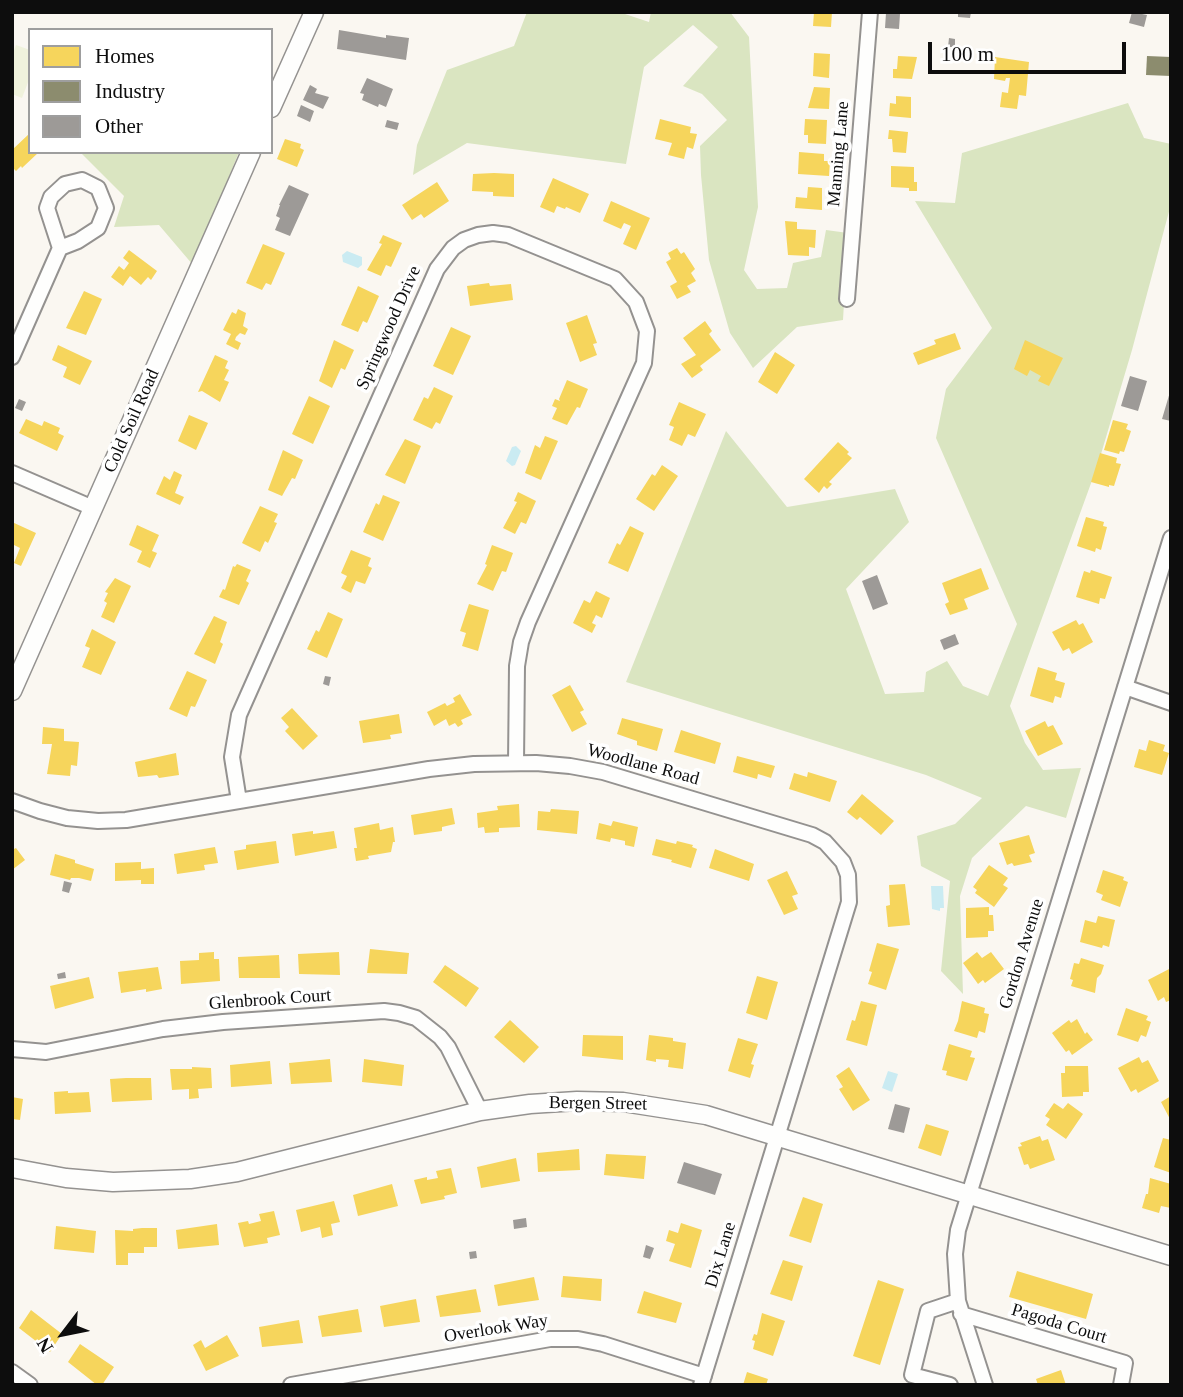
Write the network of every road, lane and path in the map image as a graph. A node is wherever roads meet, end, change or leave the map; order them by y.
1 (314, 12) edge
2 (870, 12) edge
3 (273, 104) edge
4 (250, 154) edge
5 (60, 248) junction
6 (847, 299) dead end
7 (12, 357) edge
8 (12, 473) edge
9 (93, 508) junction
10 (1171, 538) edge
11 (1125, 687) junction
12 (12, 691) edge
13 (1171, 703) edge
14 (516, 763) junction
15 (12, 801) edge
16 (239, 801) junction
17 (12, 1049) edge
18 (480, 1111) junction
19 (778, 1136) junction
20 (12, 1168) edge
21 (968, 1194) junction
22 (1171, 1256) edge
23 (960, 1308) junction
24 (12, 1372) edge
25 (703, 1380) edge
26 (30, 1385) edge
27 (291, 1385) edge
28 (950, 1385) edge
29 (985, 1385) edge
30 (1121, 1385) edge

1 - 3 street
2 - 6 street, Manning Lane
4 - 9 street, Cold Soil Road
5 - 5 street
5 - 7 street
8 - 9 street
9 - 12 street, Cold Soil Road
10 - 11 street, Gordon Avenue
11 - 13 street
11 - 21 street, Gordon Avenue
14 - 16 street, Woodlane Road
14 - 16 street, Springwood Drive
14 - 19 street, Woodlane Road
15 - 16 street, Woodlane Road
17 - 18 street, Glenbrook Court
18 - 19 street, Bergen Street
18 - 20 street, Bergen Street
19 - 21 street, Bergen Street
19 - 25 street, Dix Lane
21 - 22 street, Bergen Street
21 - 23 street, Gordon Avenue
23 - 28 street
23 - 29 street, Gordon Avenue
23 - 30 street, Pagoda Court
24 - 26 street
25 - 27 street, Overlook Way

